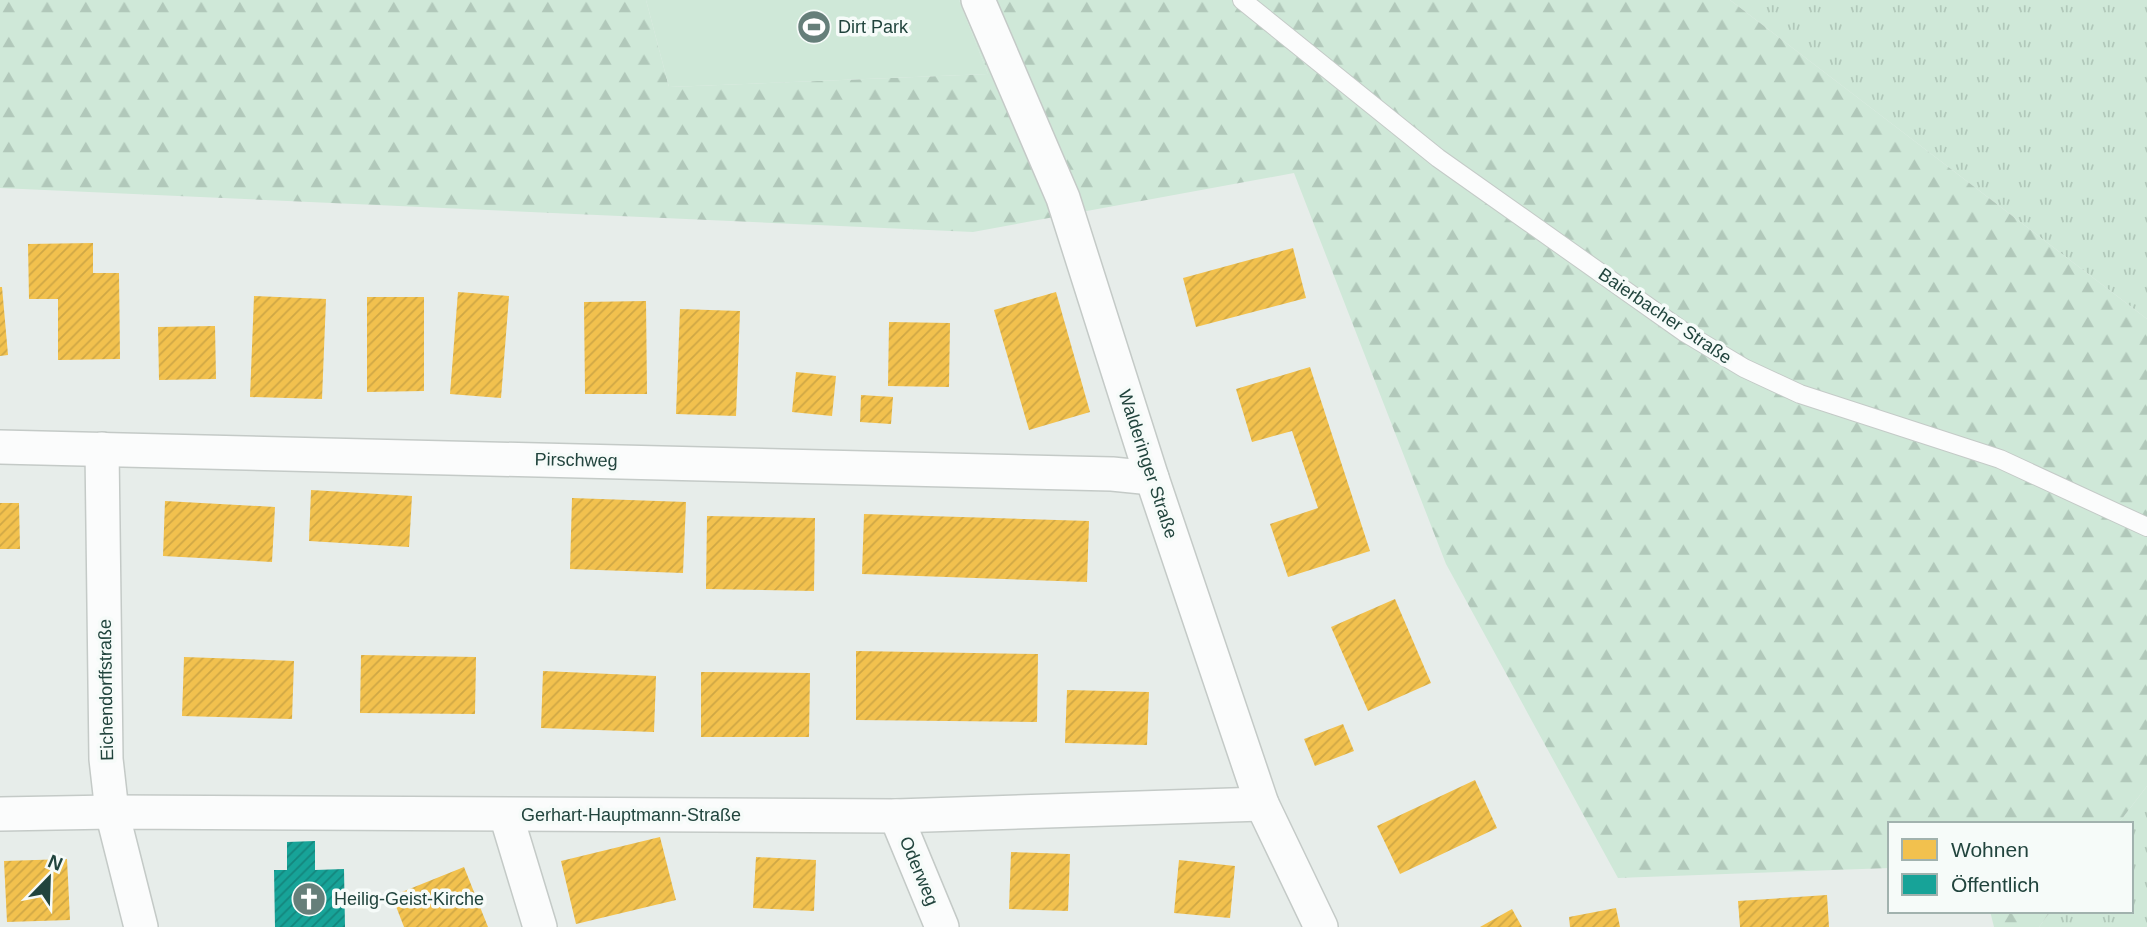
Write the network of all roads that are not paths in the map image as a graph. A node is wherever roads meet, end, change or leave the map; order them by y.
1 (978, 0) edge
2 (1242, 0) edge
3 (0, 447) edge
4 (102, 449) junction
5 (1153, 478) junction
6 (2147, 527) edge
7 (1262, 804) junction
8 (112, 812) junction
9 (0, 814) edge
10 (506, 815) junction
11 (896, 816) junction
12 (141, 927) edge
13 (540, 927) edge
14 (942, 927) edge
15 (1321, 927) edge

1 - 5 street, Walderinger Straße
2 - 6 lane, Baierbacher Straße
3 - 4 street, Pirschweg
4 - 5 street, Pirschweg
4 - 8 street, Eichendorffstraße
5 - 7 street, Walderinger Straße
7 - 11 street, Gerhart-Hauptmann-Straße
7 - 15 street, Walderinger Straße
8 - 9 street, Gerhart-Hauptmann-Straße
8 - 10 street, Gerhart-Hauptmann-Straße
8 - 12 street, Eichendorffstraße
10 - 11 street, Gerhart-Hauptmann-Straße
10 - 13 street
11 - 14 street, Oderweg

